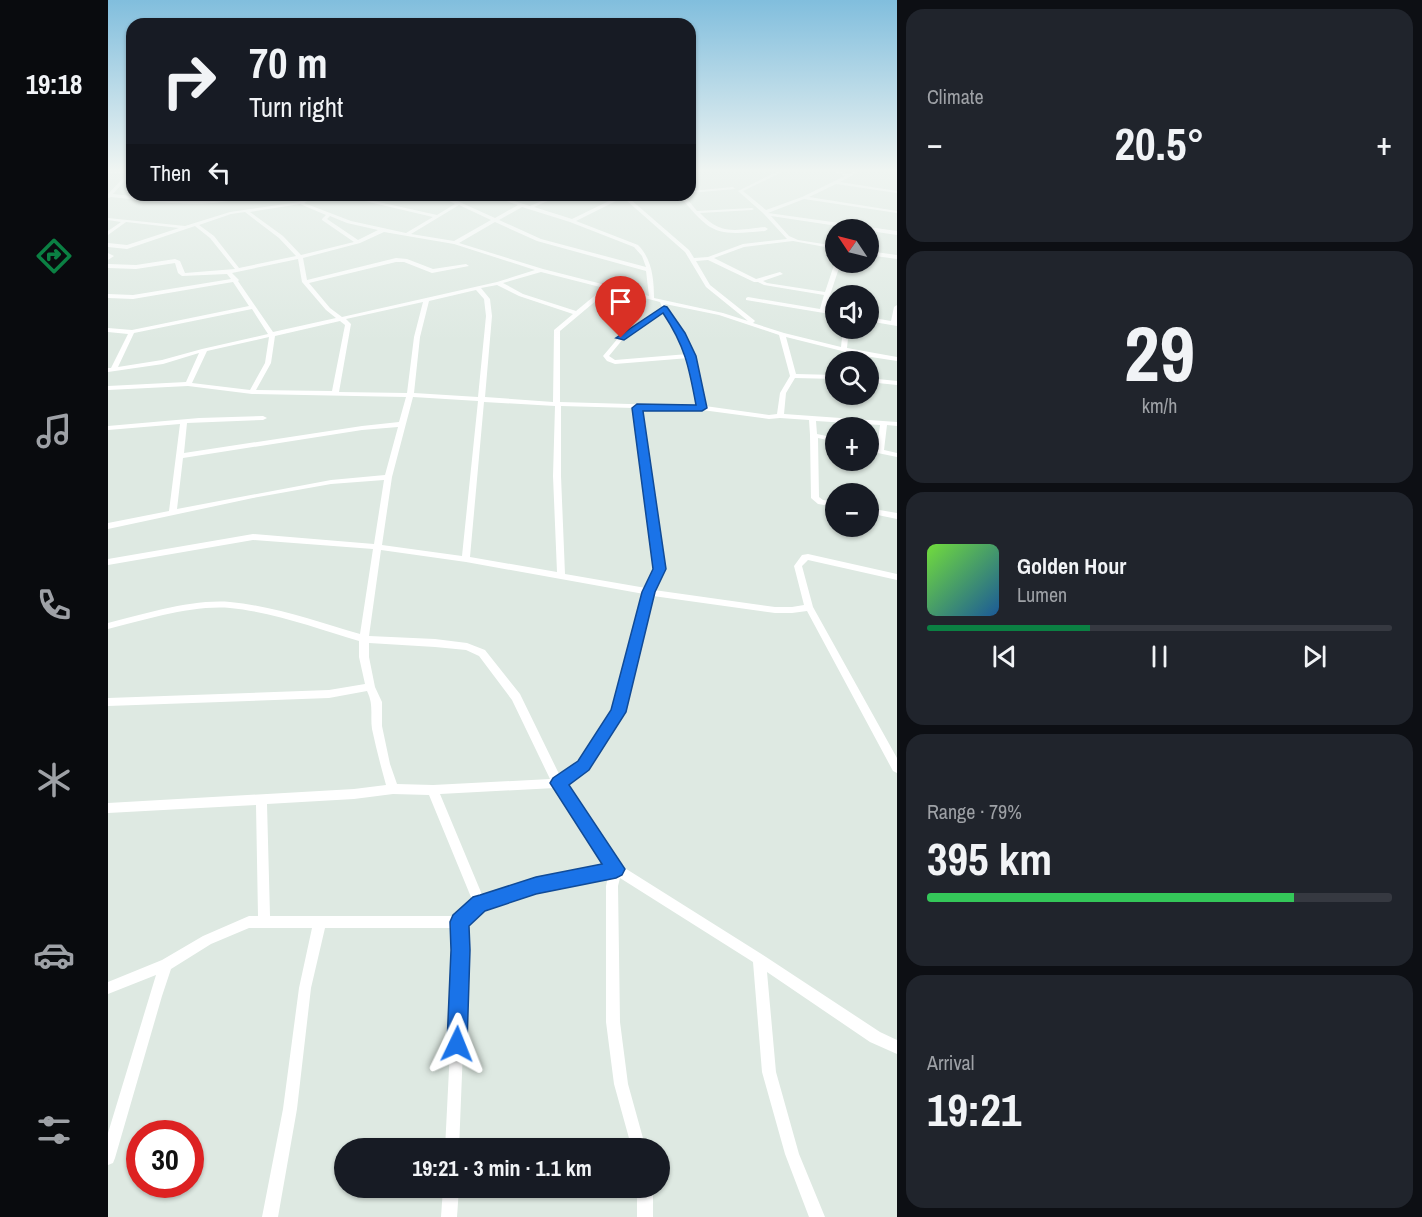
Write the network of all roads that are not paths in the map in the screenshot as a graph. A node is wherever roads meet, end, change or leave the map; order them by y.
1 (187, 227) edge
2 (198, 227) edge
3 (267, 227) edge
4 (336, 227) edge
5 (372, 227) edge
6 (418, 227) edge
7 (483, 227) edge
8 (509, 227) edge
9 (587, 227) edge
10 (659, 227) edge
11 (710, 227) edge
12 (779, 227) edge
13 (765, 229) dead end
14 (383, 230) junction
15 (879, 231) edge
16 (897, 233) edge
17 (406, 234) junction
18 (792, 240) junction
19 (358, 242) junction
20 (456, 243) junction
21 (108, 245) edge
22 (825, 246) edge
23 (879, 255) edge
24 (300, 256) junction
25 (897, 257) edge
26 (709, 258) junction
27 (693, 260) junction
28 (108, 266) edge
29 (466, 266) dead end
30 (238, 270) junction
31 (541, 270) junction
32 (650, 270) junction
33 (230, 272) junction
34 (780, 274) dead end
35 (236, 280) junction
36 (760, 281) junction
37 (305, 282) junction
38 (498, 284) junction
39 (478, 288) junction
40 (608, 288) junction
41 (825, 294) edge
42 (108, 296) edge
43 (652, 297) junction
44 (748, 299) dead end
45 (426, 300) junction
46 (825, 301) edge
47 (662, 305) junction
48 (254, 306) junction
49 (897, 307) edge
50 (822, 311) junction
51 (825, 311) edge
52 (578, 314) junction
53 (342, 318) junction
54 (879, 321) edge
55 (754, 323) junction
56 (896, 323) edge
57 (108, 330) edge
58 (132, 332) junction
59 (782, 334) junction
60 (272, 335) junction
61 (845, 339) edge
62 (844, 349) junction
63 (204, 350) junction
64 (853, 351) edge
65 (692, 356) junction
66 (879, 356) edge
67 (897, 359) edge
68 (111, 370) edge
69 (793, 376) junction
70 (825, 377) edge
71 (879, 380) edge
72 (897, 383) edge
73 (188, 384) junction
74 (108, 388) edge
75 (252, 392) junction
76 (335, 393) junction
77 (410, 395) junction
78 (482, 398) junction
79 (558, 404) junction
80 (637, 408) junction
81 (702, 408) junction
82 (780, 416) junction
83 (263, 418) dead end
84 (812, 419) junction
85 (184, 421) junction
86 (884, 423) junction
87 (402, 424) junction
88 (897, 424) edge
89 (108, 428) edge
90 (814, 435) junction
91 (825, 438) edge
92 (880, 452) joint
93 (897, 455) edge
94 (179, 456) junction
95 (388, 477) junction
96 (825, 503) edge
97 (879, 512) edge
98 (173, 513) junction
99 (897, 516) edge
100 (108, 526) edge
101 (378, 547) junction
102 (466, 559) junction
103 (108, 562) edge
104 (561, 574) junction
105 (897, 578) edge
106 (649, 592) junction
107 (809, 607) junction
108 (108, 626) edge
109 (364, 639) junction
110 (370, 687) junction
111 (108, 702) edge
112 (897, 768) edge
113 (558, 783) junction
114 (393, 789) junction
115 (433, 790) junction
116 (261, 800) junction
117 (108, 808) edge
118 (616, 869) junction
119 (480, 904) junction
120 (264, 921) junction
121 (320, 921) junction
122 (459, 922) junction
123 (759, 959) junction
124 (166, 966) junction
125 (108, 988) edge
126 (897, 1047) edge
127 (453, 1138) edge
128 (636, 1138) edge
129 (108, 1158) edge
130 (450, 1198) edge
131 (645, 1198) edge
132 (270, 1217) edge
133 (449, 1217) edge
134 (645, 1217) edge
135 (817, 1217) edge

1 - 21 street
2 - 30 street
3 - 24 street
4 - 19 street
5 - 14 street
6 - 17 street
7 - 20 street
8 - 32 street
9 - 32 street
10 - 27 street
11 - 13 street
12 - 18 street
14 - 17 street
14 - 19 street
15 - 16 street
17 - 20 street
18 - 22 street
18 - 26 street
19 - 24 street
20 - 31 street
23 - 25 street
24 - 30 street
24 - 37 street
26 - 27 street
26 - 36 street
27 - 55 street
28 - 33 street
29 - 37 street
30 - 33 street
31 - 38 street
31 - 40 street
32 - 43 street
33 - 35 street
34 - 36 street
35 - 42 street
35 - 48 street
36 - 41 street
37 - 53 street
38 - 39 street
38 - 52 street
39 - 45 street
39 - 78 street
40 - 43 street
40 - 52 street
43 - 47 street
44 - 50 street
45 - 53 street
45 - 77 street
46 - 50 street
47 - 55 street
47 - 65 street
47 - 65 street
48 - 58 street
48 - 60 street
49 - 56 street
50 - 51 street
52 - 79 street
53 - 60 street
53 - 76 street
54 - 56 street
55 - 59 street
57 - 58 street
58 - 68 street
59 - 62 street
59 - 69 street
60 - 63 street
60 - 75 street
61 - 62 street
62 - 64 street
63 - 68 street
63 - 73 street
65 - 81 street
66 - 67 street
69 - 70 street
69 - 82 street
71 - 72 street
73 - 74 street
73 - 75 street
75 - 76 street
76 - 77 street
77 - 78 street
77 - 87 street
78 - 79 street
78 - 102 street
79 - 80 street
79 - 104 street
80 - 81 street
80 - 106 street
81 - 82 street
82 - 84 street
83 - 85 street
84 - 86 street
84 - 90 street
85 - 89 street
85 - 94 street
86 - 88 street
86 - 92 street
87 - 94 street
87 - 95 street
90 - 91 street
90 - 96 street
92 - 93 street
94 - 98 street
95 - 98 street
95 - 101 street
97 - 99 street
98 - 100 street
101 - 102 street
101 - 103 street
101 - 109 street
102 - 104 street
104 - 106 street
105 - 107 street
106 - 107 street
106 - 113 street
107 - 112 street
108 - 109 street
109 - 110 street
109 - 113 street
110 - 111 street
110 - 114 street
113 - 115 street
113 - 118 street
114 - 115 street
114 - 116 street
115 - 119 street
116 - 117 street
116 - 120 street
118 - 119 street
118 - 123 street
118 - 128 street
119 - 122 street
120 - 121 street
120 - 124 street
121 - 122 street
121 - 132 street
122 - 127 street
123 - 126 street
123 - 135 street
124 - 125 street
124 - 129 street
130 - 133 street
131 - 134 street

